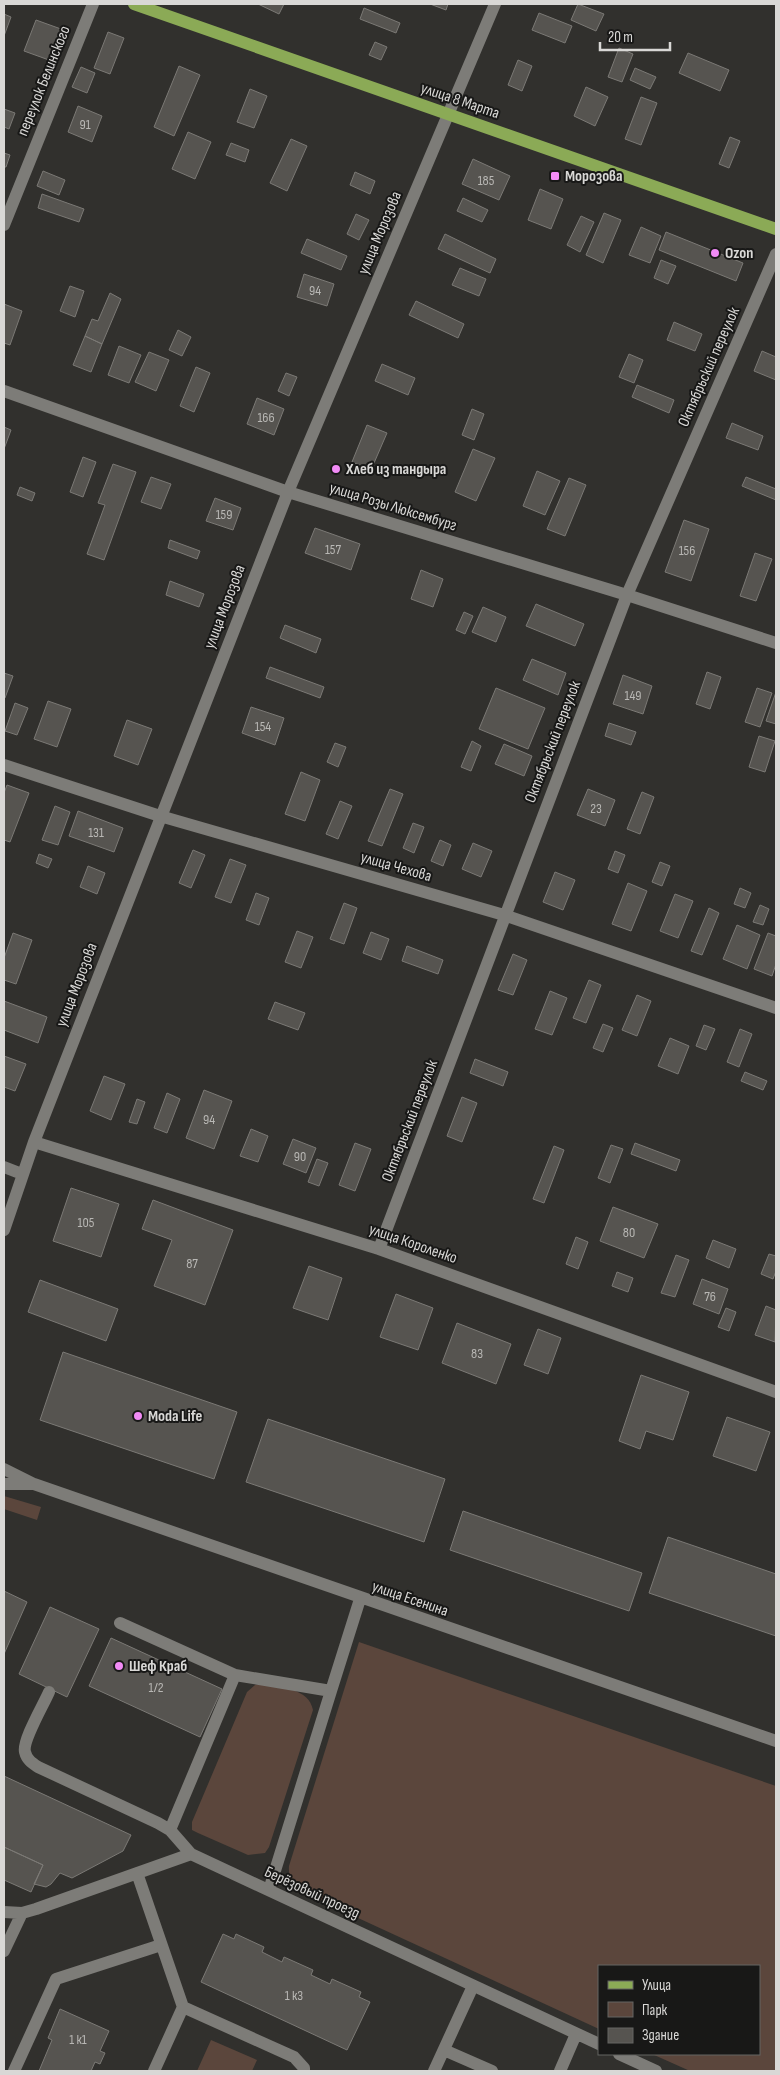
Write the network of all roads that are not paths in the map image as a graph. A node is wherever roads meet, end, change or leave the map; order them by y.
1 (93, 4) edge
2 (134, 4) edge
3 (495, 4) edge
4 (448, 114) junction
5 (4, 225) edge
6 (776, 229) edge
7 (776, 254) edge
8 (4, 391) edge
9 (288, 492) junction
10 (627, 595) junction
11 (776, 643) edge
12 (4, 765) edge
13 (160, 816) junction
14 (504, 915) junction
15 (776, 1008) edge
16 (34, 1142) junction
17 (4, 1168) edge
18 (22, 1174) junction
19 (4, 1230) edge
20 (379, 1249) junction
21 (776, 1392) edge
22 (4, 1468) edge
23 (4, 1484) edge
24 (34, 1484) junction
25 (360, 1598) junction
26 (120, 1624) dead end
27 (235, 1675) junction
28 (331, 1691) junction
29 (49, 1692) dead end
30 (776, 1741) edge
31 (170, 1830) junction
32 (190, 1854) junction
33 (137, 1873) junction
34 (269, 1890) junction
35 (4, 1912) edge
36 (22, 1913) junction
37 (161, 1945) junction
38 (4, 1951) edge
39 (473, 1986) junction
40 (183, 2007) junction
41 (576, 2034) junction
42 (598, 2044) edge
43 (444, 2050) junction
44 (621, 2055) edge
45 (14, 2071) edge
46 (154, 2071) edge
47 (304, 2071) edge
48 (434, 2071) edge
49 (492, 2071) edge
50 (560, 2071) edge
51 (656, 2071) edge

1 - 5 street, переулок Белинского
2 - 4 main road, улица 8 Марта
3 - 4 street, улица Морозова
4 - 6 main road, улица 8 Марта
4 - 9 street, улица Морозова
7 - 10 street, Октябрьский переулок
8 - 9 street, улица Розы Люксембург
9 - 10 street, улица Розы Люксембург
9 - 13 street, улица Морозова
10 - 11 street, улица Розы Люксембург
10 - 14 street, Октябрьский переулок
12 - 13 street, улица Чехова
13 - 14 street, улица Чехова
13 - 16 street, улица Морозова
14 - 15 street, улица Чехова
14 - 20 street, Октябрьский переулок
16 - 18 street, улица Морозова
16 - 20 street, улица Короленко
17 - 18 street
18 - 19 street, улица Морозова
20 - 21 street, улица Короленко
22 - 24 street
23 - 24 street
24 - 25 street, улица Есенина
25 - 28 street
25 - 30 street, улица Есенина
26 - 27 street
27 - 28 street
27 - 31 street
28 - 34 street
29 - 31 street
31 - 32 street
32 - 33 street
32 - 34 street, Берёзовый проезд
33 - 36 street
33 - 37 street
34 - 39 street, Берёзовый проезд
35 - 36 street
36 - 38 street
37 - 40 street
37 - 45 street
39 - 41 street, Берёзовый проезд
39 - 43 street
40 - 46 street
40 - 47 street
41 - 42 street, Берёзовый проезд
41 - 50 street
43 - 48 street
43 - 49 street
44 - 51 street

